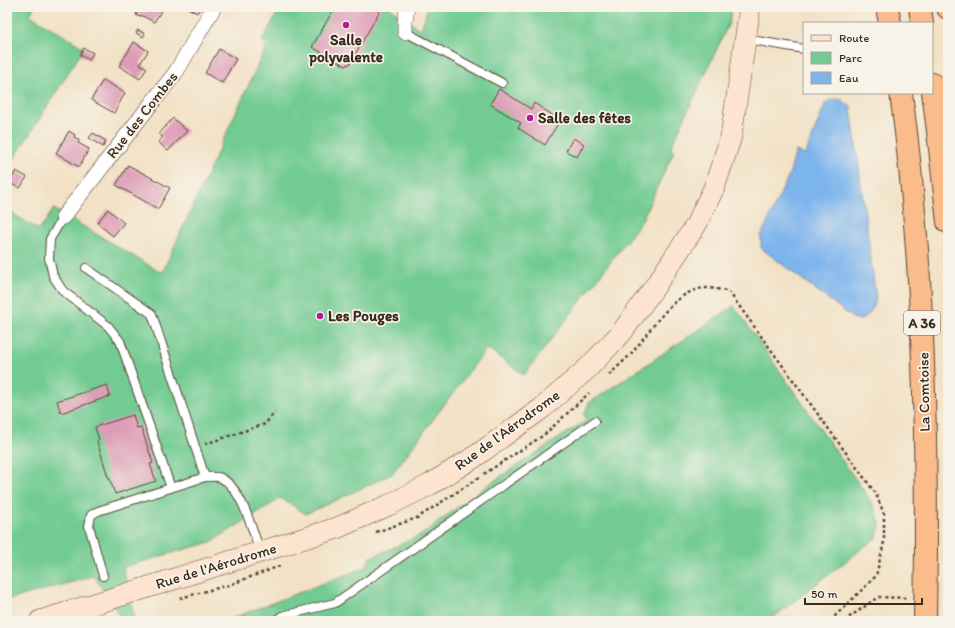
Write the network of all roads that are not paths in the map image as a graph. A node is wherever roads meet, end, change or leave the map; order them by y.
1 (214, 7) edge
2 (407, 7) edge
3 (750, 7) edge
4 (887, 7) edge
5 (920, 7) edge
6 (890, 22) edge
7 (922, 22) edge
8 (405, 32) joint
9 (746, 39) junction
10 (803, 49) edge
11 (502, 83) dead end
12 (933, 92) edge
13 (901, 94) edge
14 (63, 217) joint
15 (948, 222) edge
16 (86, 268) dead end
17 (595, 421) dead end
18 (205, 477) junction
19 (171, 488) junction
20 (261, 552) junction
21 (103, 576) dead end
22 (40, 621) edge
23 (275, 621) edge
24 (925, 621) edge

1 - 14 street, Rue des Combes
2 - 8 street
3 - 9 street, Rue de l'Aérodrome
4 - 6 highway
5 - 7 highway
8 - 11 lane
9 - 10 lane
9 - 20 street, Rue de l'Aérodrome
12 - 15 highway
13 - 24 highway, La Comtoise / A 36, bridge
14 - 19 lane
16 - 18 lane
17 - 23 lane
18 - 19 lane
18 - 20 lane
19 - 21 lane
20 - 22 street, Rue de l'Aérodrome

